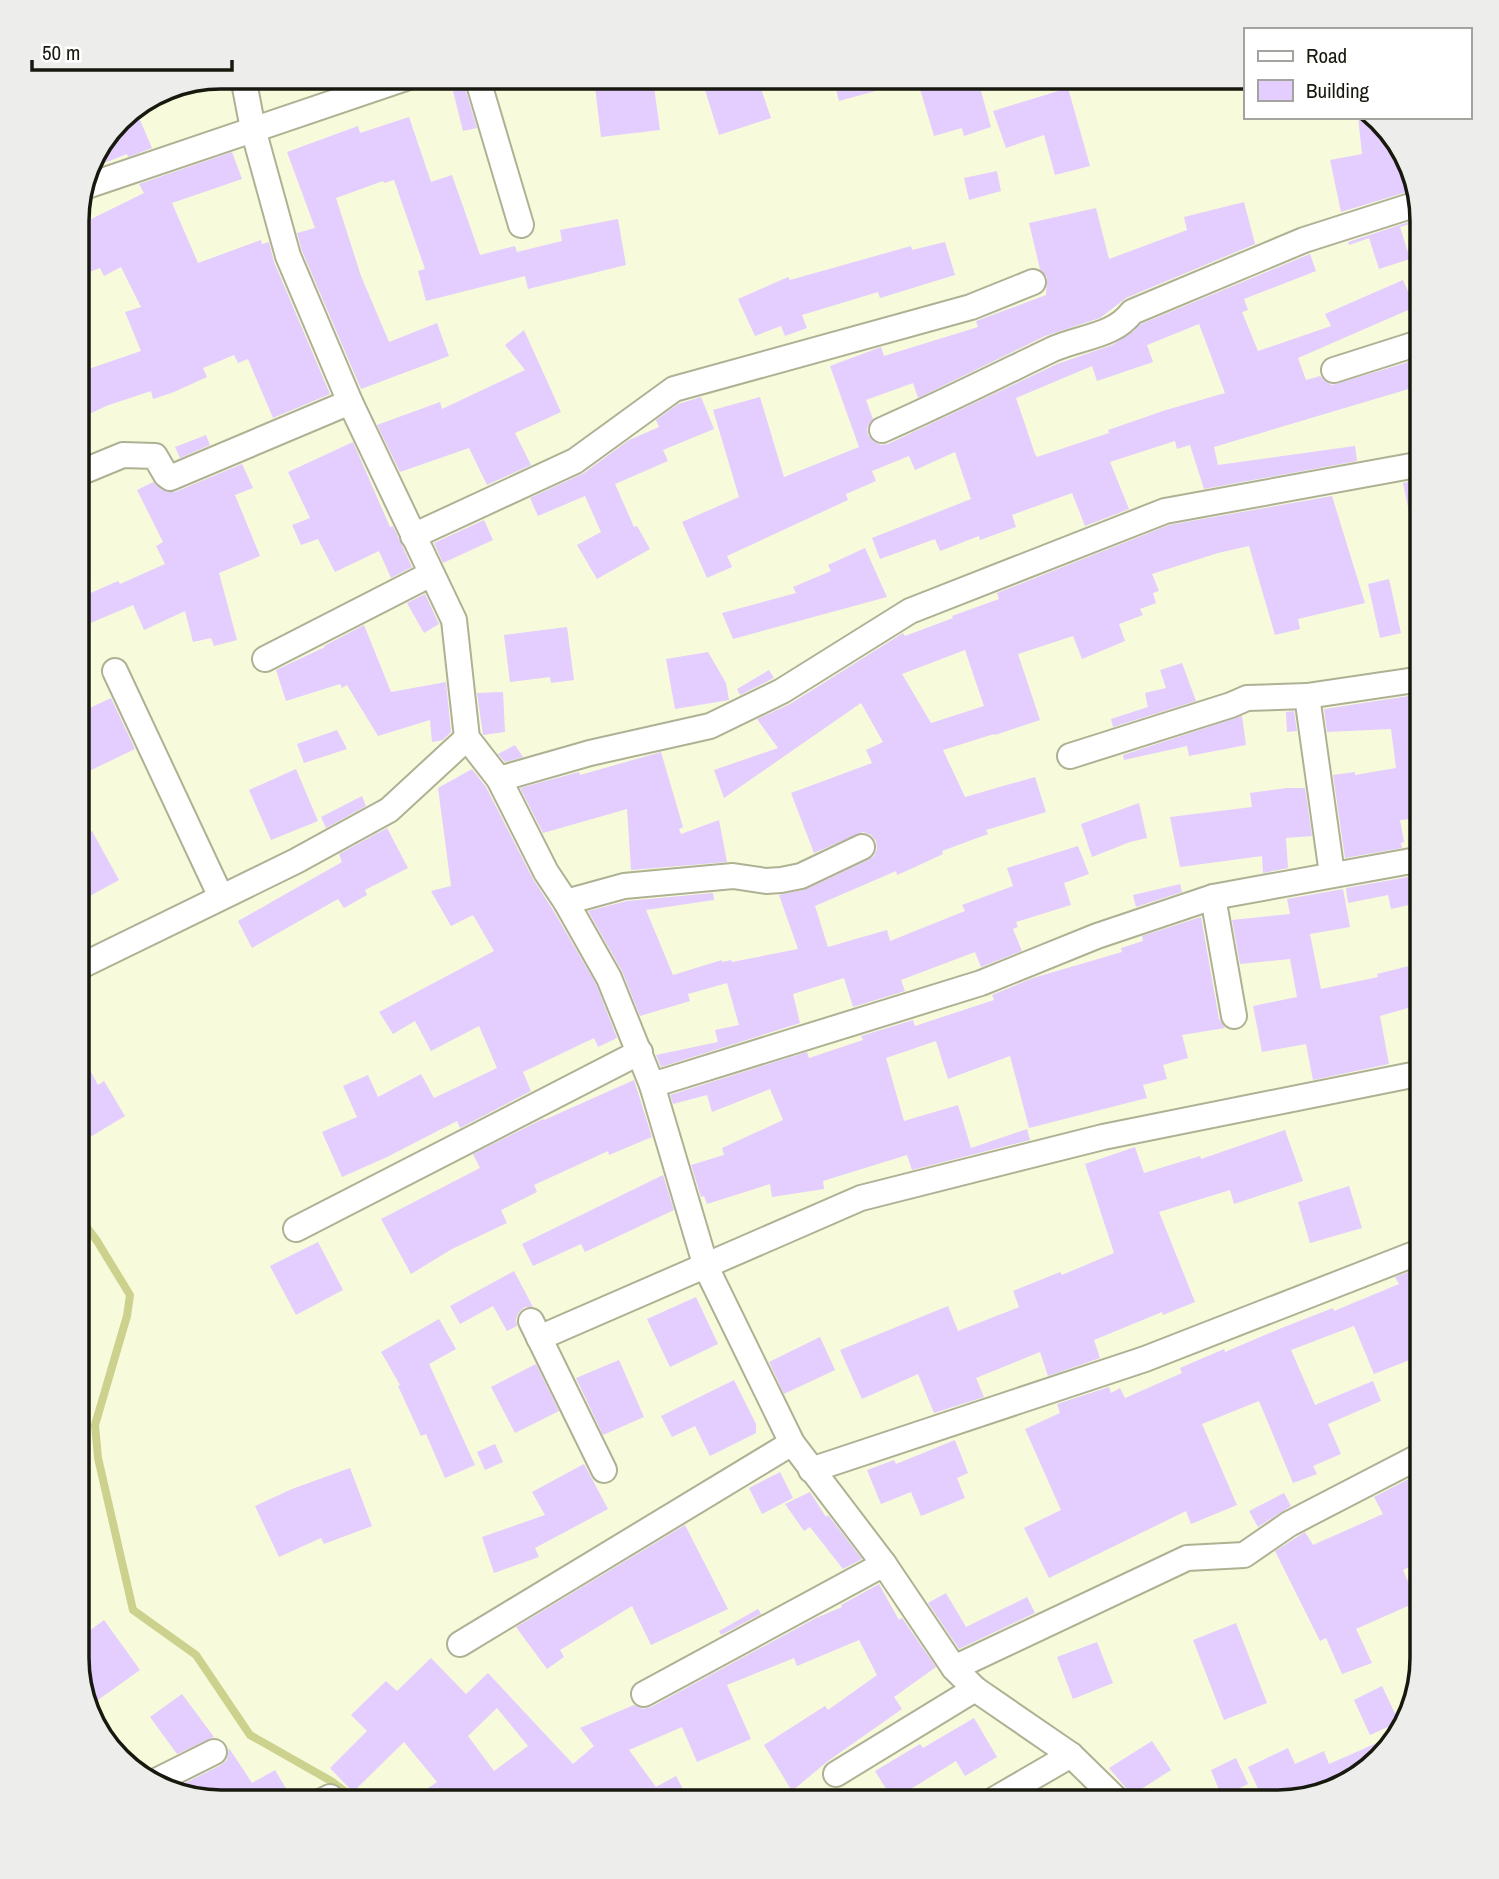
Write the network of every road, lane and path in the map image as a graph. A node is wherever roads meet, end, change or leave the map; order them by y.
1 (246, 90) edge
2 (371, 90) edge
3 (481, 90) edge
4 (253, 129) junction
5 (95, 183) edge
6 (1409, 207) edge
7 (521, 225) dead end
8 (1033, 282) dead end
9 (1410, 346) edge
10 (1334, 370) dead end
11 (350, 402) junction
12 (882, 430) dead end
13 (1410, 466) edge
14 (90, 468) edge
15 (413, 536) junction
16 (431, 574) junction
17 (265, 659) dead end
18 (115, 671) dead end
19 (1410, 681) edge
20 (1307, 696) junction
21 (467, 738) junction
22 (1070, 756) dead end
23 (499, 779) junction
24 (862, 848) dead end
25 (1410, 861) edge
26 (1332, 874) junction
27 (221, 897) junction
28 (1213, 898) junction
29 (566, 902) junction
30 (89, 962) edge
31 (1234, 1016) dead end
32 (640, 1052) junction
33 (1410, 1075) edge
34 (652, 1085) junction
35 (296, 1229) dead end
36 (1410, 1256) edge
37 (706, 1267) junction
38 (792, 1443) junction
39 (1410, 1460) edge
40 (604, 1470) dead end
41 (811, 1470) junction
42 (884, 1564) junction
43 (460, 1644) dead end
44 (954, 1668) junction
45 (975, 1689) junction
46 (644, 1694) dead end
47 (214, 1752) dead end
48 (1071, 1755) junction
49 (836, 1774) dead end
50 (165, 1777) edge
51 (1011, 1790) edge
52 (1107, 1790) edge

1 - 4 street
2 - 4 street
3 - 7 street
4 - 5 street
4 - 11 street
6 - 12 street
8 - 15 street
9 - 10 street
11 - 14 street
11 - 15 street
13 - 23 street
15 - 16 street
16 - 17 street
16 - 21 street
18 - 27 street
19 - 20 street
20 - 22 street
20 - 26 street
21 - 23 street
21 - 27 street
23 - 29 street
24 - 29 street
25 - 26 street
26 - 28 street
27 - 30 street
28 - 31 street
28 - 34 street
29 - 32 street
32 - 34 street
32 - 35 street
33 - 37 street
34 - 37 street
36 - 41 street
37 - 38 street
37 - 40 street
38 - 41 street
38 - 43 street
39 - 44 street
41 - 42 street
42 - 44 street
42 - 46 street
44 - 45 street
45 - 48 street
45 - 49 street
47 - 50 street
48 - 51 street
48 - 52 street

